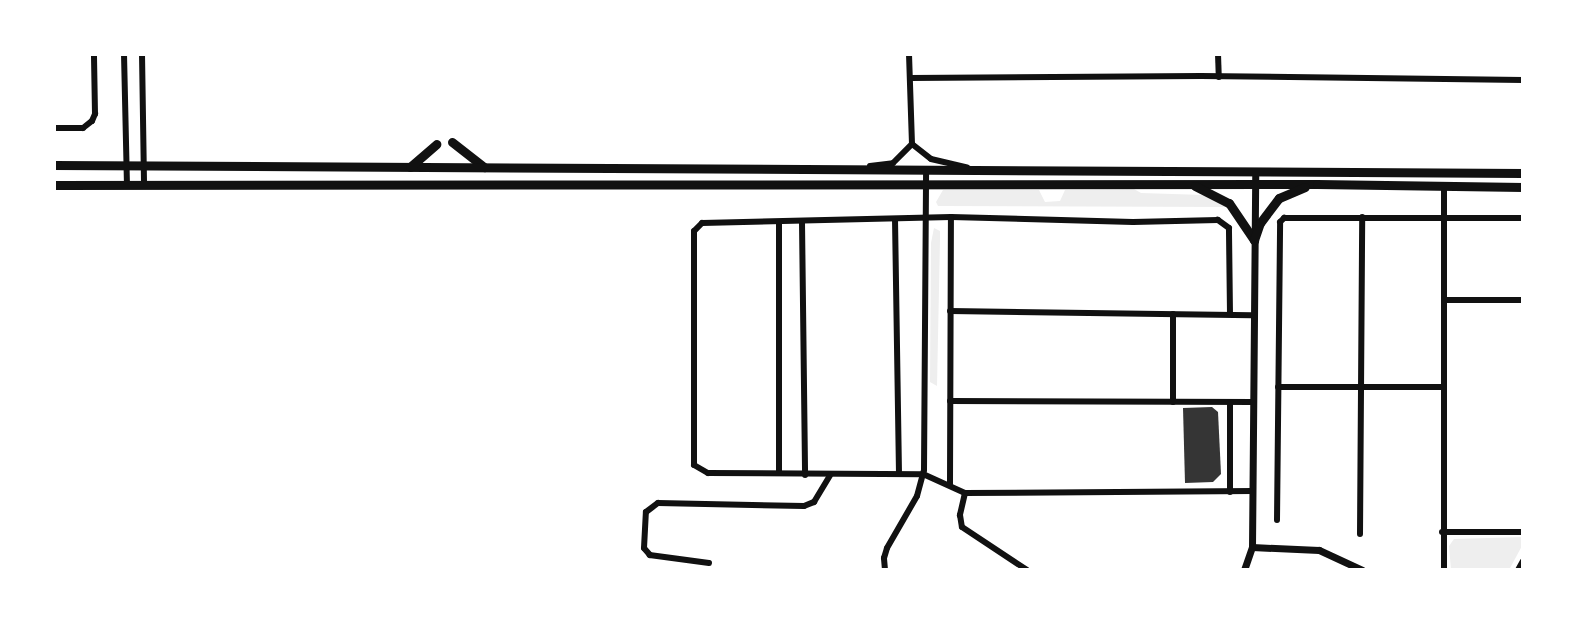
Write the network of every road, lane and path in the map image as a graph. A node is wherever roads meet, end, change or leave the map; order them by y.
1 (94, 54) edge
2 (124, 54) edge
3 (142, 54) edge
4 (909, 54) edge
5 (1218, 54) edge
6 (1219, 76) junction
7 (910, 78) junction
8 (1523, 80) edge
9 (54, 128) edge
10 (452, 142) dead end
11 (436, 144) dead end
12 (912, 144) junction
13 (144, 163) junction
14 (126, 164) junction
15 (54, 165) edge
16 (410, 167) junction
17 (485, 167) junction
18 (840, 170) junction
19 (926, 171) junction
20 (985, 172) junction
21 (1523, 173) edge
22 (1255, 179) junction
23 (1190, 184) junction
24 (1317, 184) junction
25 (127, 185) junction
26 (144, 185) junction
27 (927, 185) junction
28 (54, 186) edge
29 (1444, 186) junction
30 (1523, 187) edge
31 (926, 218) junction
32 (951, 218) junction
33 (1362, 218) junction
34 (1445, 218) junction
35 (1523, 218) edge
36 (895, 219) junction
37 (802, 222) junction
38 (779, 224) junction
39 (1254, 240) junction
40 (1446, 300) junction
41 (1523, 300) edge
42 (950, 311) junction
43 (1173, 314) junction
44 (1230, 314) junction
45 (1252, 314) junction
46 (1278, 387) junction
47 (1361, 387) junction
48 (1443, 387) junction
49 (950, 401) junction
50 (1173, 402) junction
51 (1230, 402) junction
52 (1253, 402) junction
53 (779, 473) junction
54 (900, 474) junction
55 (923, 474) junction
56 (805, 475) junction
57 (830, 475) junction
58 (950, 484) junction
59 (1253, 491) junction
60 (1230, 492) junction
61 (965, 493) junction
62 (1278, 520) dead end
63 (1442, 532) junction
64 (1523, 532) edge
65 (1360, 534) dead end
66 (1252, 547) junction
67 (1523, 561) edge
68 (709, 562) dead end
69 (885, 570) edge
70 (1027, 570) edge
71 (1244, 570) edge
72 (1362, 570) edge
73 (1444, 570) edge
74 (1518, 570) edge

1 - 9 street
2 - 14 street
3 - 13 street
4 - 7 street
5 - 6 street
6 - 7 street
6 - 8 street
7 - 12 street
10 - 17 main road
11 - 16 main road
12 - 18 street
12 - 20 street
13 - 14 main road
13 - 16 main road
13 - 26 street
14 - 15 main road
14 - 25 street
16 - 17 main road
17 - 18 main road
18 - 19 main road
19 - 20 main road
19 - 27 street
20 - 22 main road
21 - 22 main road
22 - 23 main road
22 - 24 main road
22 - 39 street
23 - 27 main road
23 - 39 main road
24 - 29 main road
24 - 39 main road
25 - 26 main road
25 - 28 main road
26 - 27 main road
27 - 31 street
29 - 30 main road
29 - 34 street
31 - 32 street
31 - 36 street
31 - 55 street
32 - 42 street
32 - 44 street
33 - 34 street
33 - 46 street
33 - 47 street
34 - 35 street
34 - 40 street
36 - 37 street
36 - 54 street
37 - 38 street
37 - 56 street
38 - 53 street
38 - 53 street
39 - 45 street
40 - 41 street
40 - 48 street
42 - 43 street
42 - 49 street
43 - 44 street
43 - 50 street
44 - 45 street
45 - 52 street
46 - 47 street
46 - 62 street
47 - 48 street
47 - 65 street
48 - 63 street
49 - 50 street
49 - 58 street
50 - 51 street
51 - 52 street
51 - 60 street
52 - 59 street
53 - 56 street
54 - 55 street
54 - 57 street
55 - 58 street
55 - 69 street
56 - 57 street
57 - 68 street
58 - 61 street
59 - 60 street
59 - 66 street
60 - 61 street
61 - 70 street
63 - 64 street
63 - 73 street
66 - 71 street
66 - 72 street
67 - 74 street

